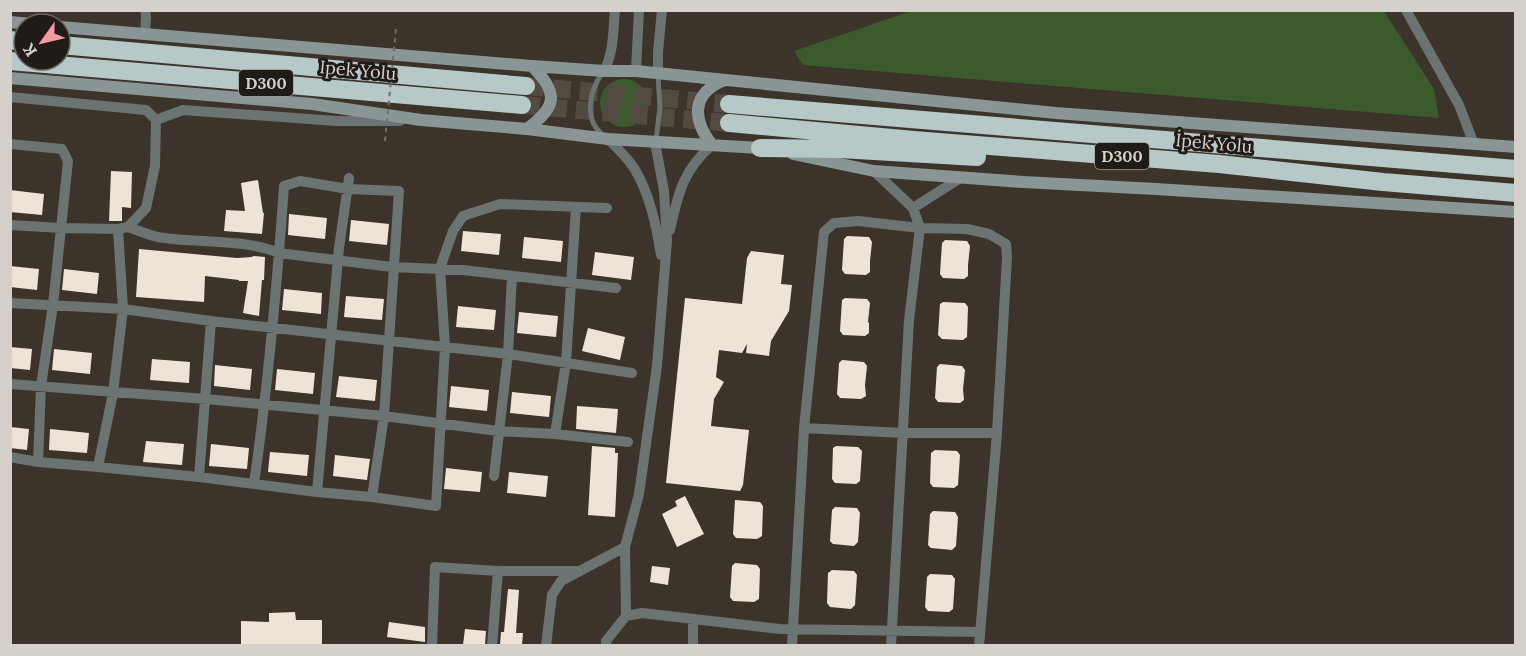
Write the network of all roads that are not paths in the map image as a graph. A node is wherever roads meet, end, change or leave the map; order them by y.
1 (145, 10) edge
2 (615, 10) edge
3 (639, 10) edge
4 (662, 10) edge
5 (1406, 10) edge
6 (72, 28) edge
7 (145, 35) junction
8 (72, 46) edge
9 (10, 61) edge
10 (532, 66) junction
11 (604, 71) junction
12 (636, 71) junction
13 (658, 74) junction
14 (10, 78) edge
15 (726, 79) junction
16 (526, 86) tunnel mouth
17 (10, 97) edge
18 (729, 104) tunnel mouth
19 (522, 105) tunnel mouth
20 (156, 120) junction
21 (421, 120) junction
22 (729, 123) tunnel mouth
23 (527, 129) junction
24 (608, 139) junction
25 (655, 142) junction
26 (10, 144) edge
27 (1474, 144) junction
28 (712, 145) junction
29 (1515, 147) edge
30 (760, 148) junction
31 (1515, 169) edge
32 (874, 171) junction
33 (962, 177) junction
34 (350, 178) dead end
35 (1383, 182) junction
36 (348, 189) junction
37 (1515, 193) edge
38 (576, 207) junction
39 (607, 208) dead end
40 (913, 208) junction
41 (1515, 212) edge
42 (10, 225) edge
43 (61, 228) junction
44 (123, 228) junction
45 (920, 228) junction
46 (667, 242) junction
47 (279, 254) junction
48 (338, 261) junction
49 (393, 267) junction
50 (440, 268) junction
51 (664, 270) junction
52 (513, 276) junction
53 (572, 283) junction
54 (616, 288) dead end
55 (10, 303) edge
56 (53, 305) junction
57 (123, 309) junction
58 (211, 321) junction
59 (273, 327) junction
60 (330, 334) junction
61 (390, 341) junction
62 (445, 346) junction
63 (508, 354) junction
64 (566, 362) junction
65 (632, 373) dead end
66 (10, 384) edge
67 (41, 386) junction
68 (113, 393) junction
69 (206, 399) junction
70 (265, 405) junction
71 (324, 411) junction
72 (384, 416) junction
73 (441, 423) junction
74 (804, 428) junction
75 (498, 431) junction
76 (903, 433) junction
77 (997, 433) junction
78 (555, 434) junction
79 (628, 442) dead end
80 (10, 457) edge
81 (38, 462) junction
82 (98, 467) junction
83 (494, 476) dead end
84 (199, 477) junction
85 (254, 484) junction
86 (317, 492) junction
87 (372, 496) junction
88 (626, 548) junction
89 (498, 571) junction
90 (580, 571) junction
91 (626, 616) junction
92 (693, 619) junction
93 (792, 629) junction
94 (892, 632) junction
95 (980, 632) junction
96 (432, 645) edge
97 (492, 645) edge
98 (546, 645) edge
99 (606, 645) edge
100 (693, 645) edge
101 (792, 645) edge
102 (891, 645) edge
103 (979, 645) edge

1 - 7 street
2 - 11 street
3 - 12 street
4 - 13 street
5 - 27 street
6 - 7 street
7 - 10 street
8 - 16 highway, Ipek Yolu / D300
9 - 19 highway, Ipek Yolu / D300
10 - 11 street
10 - 23 street
11 - 12 street
11 - 24 lane
12 - 13 street
13 - 15 street
13 - 25 lane
14 - 21 street
15 - 27 street
15 - 28 street
17 - 20 street
18 - 31 highway, İpek Yolu / D300
20 - 21 street
20 - 44 street
21 - 23 street
22 - 35 highway, İpek Yolu / D300
23 - 24 street
24 - 25 street
24 - 51 street
25 - 28 street
25 - 46 street
26 - 43 street
27 - 29 street
28 - 30 street
28 - 46 street
30 - 32 street
30 - 35 highway
32 - 33 street
32 - 40 street
33 - 40 street
33 - 41 street
34 - 36 street
35 - 37 highway, İpek Yolu / D300
36 - 47 street
36 - 48 street
36 - 49 street
38 - 39 street
38 - 50 street
38 - 53 street
40 - 45 street
42 - 43 street
43 - 44 street
43 - 56 street
44 - 47 street
44 - 57 street
45 - 74 street
45 - 76 street
45 - 77 street
46 - 51 street
47 - 48 street
47 - 59 street
48 - 49 street
48 - 60 street
49 - 50 street
49 - 61 street
50 - 52 street
50 - 62 street
51 - 88 street
52 - 53 street
52 - 63 street
53 - 54 street
53 - 64 street
55 - 56 street
56 - 57 street
56 - 67 street
57 - 58 street
57 - 68 street
58 - 59 street
58 - 69 street
59 - 60 street
59 - 70 street
60 - 61 street
60 - 71 street
61 - 62 street
61 - 72 street
62 - 63 street
62 - 73 street
63 - 64 street
63 - 75 street
64 - 65 street
64 - 78 street
66 - 67 street
67 - 68 street
67 - 81 street
68 - 69 street
68 - 82 street
69 - 70 street
69 - 84 street
70 - 71 street
70 - 85 street
71 - 72 street
71 - 86 street
72 - 73 street
72 - 87 street
73 - 75 street
73 - 87 street
74 - 76 street
74 - 93 street
75 - 78 street
75 - 83 street
76 - 77 street
76 - 94 street
77 - 95 street
78 - 79 street
80 - 81 street
81 - 82 street
82 - 84 street
84 - 85 street
85 - 86 street
86 - 87 street
88 - 90 street
88 - 91 street
89 - 90 street
89 - 96 street
89 - 97 street
90 - 98 street
91 - 92 street
91 - 99 street
92 - 93 street
92 - 100 street
93 - 94 street
93 - 101 street
94 - 95 street
94 - 102 street
95 - 103 street

